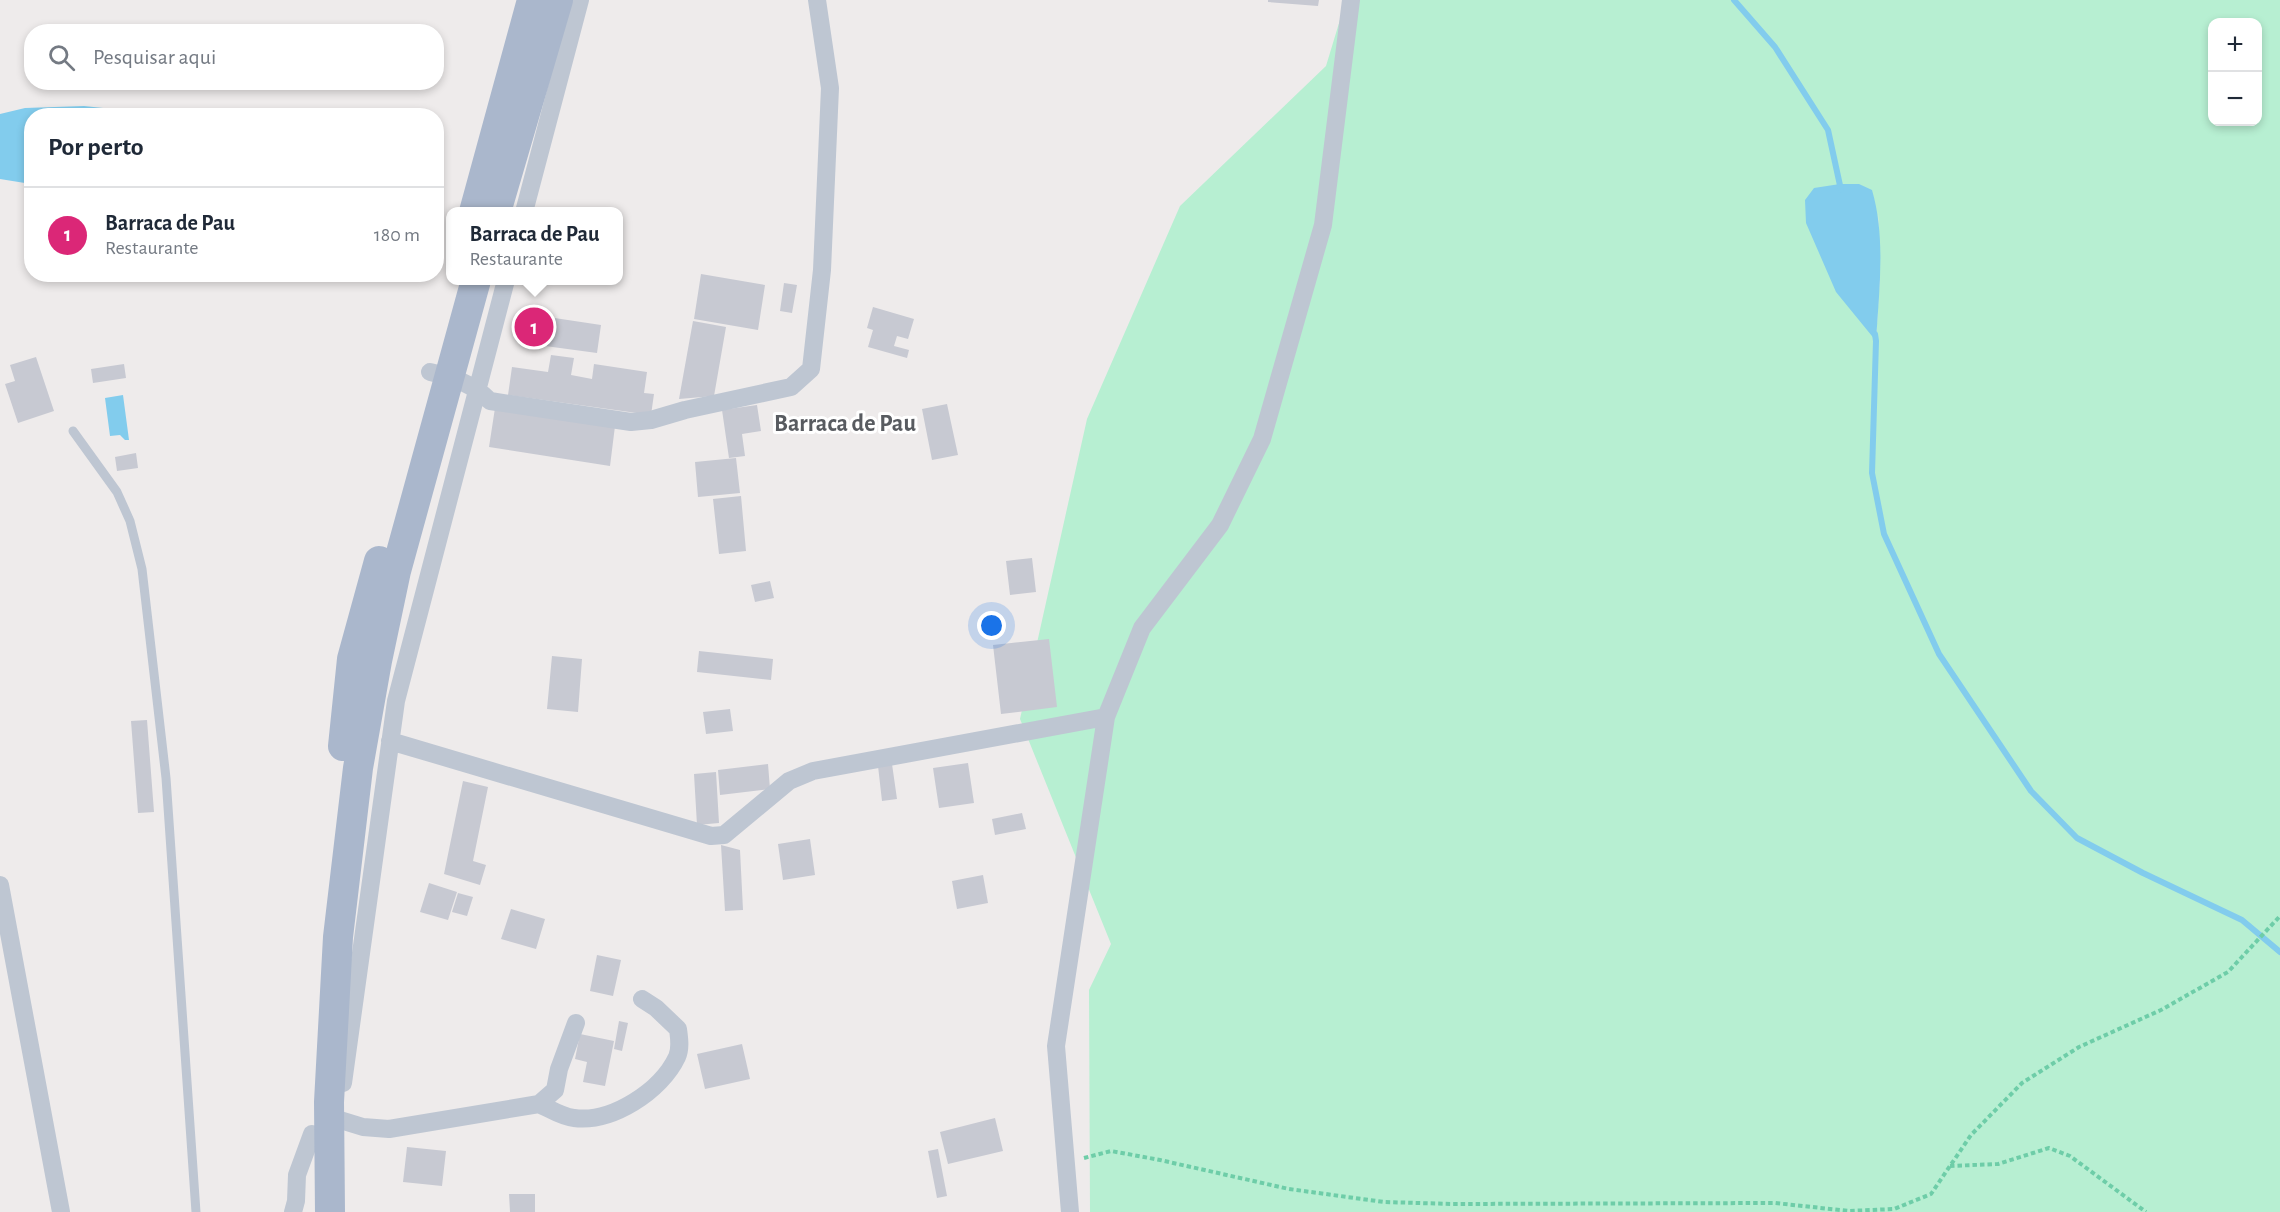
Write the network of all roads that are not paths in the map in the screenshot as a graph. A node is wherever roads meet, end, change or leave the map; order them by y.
1 (532, 0) edge
2 (558, 0) edge
3 (580, 0) edge
4 (818, 0) edge
5 (1352, 0) edge
6 (475, 207) edge
7 (497, 207) edge
8 (525, 207) edge
9 (454, 285) edge
10 (474, 285) edge
11 (505, 285) edge
12 (439, 374) junction
13 (478, 389) junction
14 (73, 431) dead end
15 (1106, 717) junction
16 (390, 741) junction
17 (0, 885) edge
18 (642, 999) dead end
19 (576, 1023) dead end
20 (539, 1104) junction
21 (337, 1119) junction
22 (312, 1134) junction
23 (330, 1199) edge
24 (61, 1212) edge
25 (196, 1212) edge
26 (293, 1212) edge
27 (314, 1212) edge
28 (1070, 1212) edge

1 - 6 main road
2 - 7 main road
3 - 8 street
4 - 13 street
5 - 15 street
9 - 12 main road
10 - 12 main road
11 - 13 street
12 - 13 street
12 - 22 main road
12 - 23 main road
13 - 16 street
14 - 25 lane
15 - 16 street
15 - 28 street
16 - 21 street
17 - 24 street
18 - 20 street
19 - 20 street
20 - 21 street
21 - 23 street
22 - 26 street
22 - 27 main road

